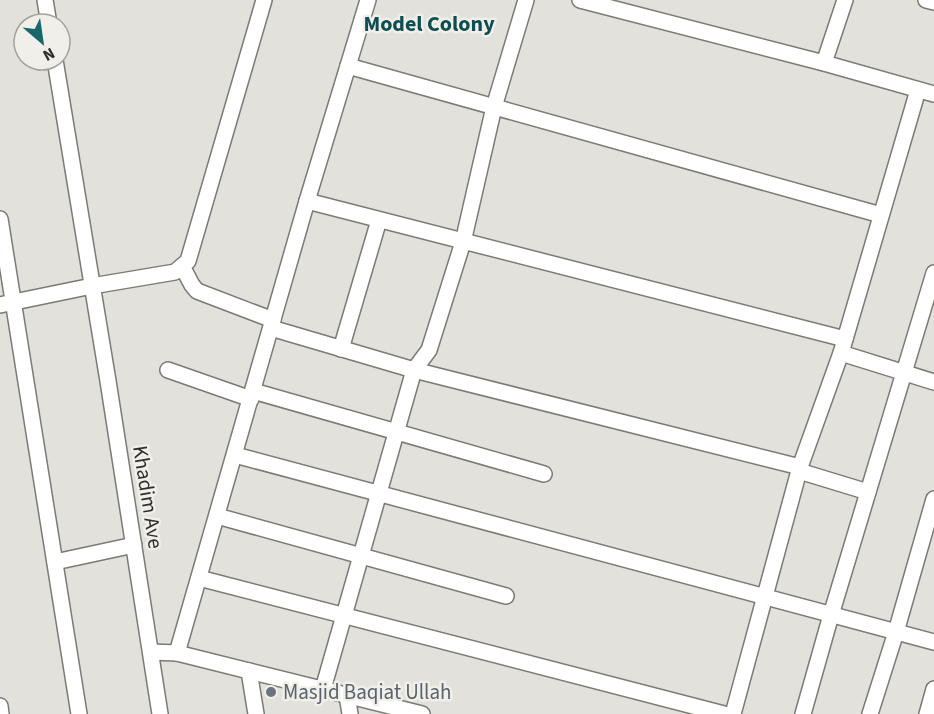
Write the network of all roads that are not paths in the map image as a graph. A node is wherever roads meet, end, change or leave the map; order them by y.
1 (264, 0) edge
2 (368, 0) edge
3 (526, 0) edge
4 (580, 0) edge
5 (845, 0) edge
6 (926, 0) edge
7 (934, 3) edge
8 (824, 63) junction
9 (348, 66) junction
10 (57, 72) edge
11 (918, 90) junction
12 (934, 94) edge
13 (494, 107) junction
14 (307, 201) junction
15 (881, 215) junction
16 (0, 219) edge
17 (379, 220) junction
18 (463, 242) junction
19 (182, 266) junction
20 (934, 273) edge
21 (92, 286) junction
22 (7, 304) edge
23 (272, 324) junction
24 (843, 346) junction
25 (341, 349) junction
26 (168, 370) dead end
27 (414, 370) junction
28 (905, 374) junction
29 (934, 381) edge
30 (252, 395) junction
31 (396, 432) junction
32 (235, 455) junction
33 (800, 469) junction
34 (544, 474) dead end
35 (868, 492) junction
36 (379, 493) junction
37 (934, 499) edge
38 (217, 516) junction
39 (134, 545) junction
40 (361, 557) junction
41 (55, 562) junction
42 (199, 578) junction
43 (506, 596) dead end
44 (765, 597) junction
45 (831, 615) junction
46 (344, 616) junction
47 (896, 632) junction
48 (934, 642) edge
49 (151, 651) junction
50 (177, 653) junction
51 (249, 671) junction
52 (323, 689) junction
53 (934, 689) edge
54 (347, 695) junction
55 (0, 706) edge
56 (1, 714) edge
57 (79, 714) edge
58 (160, 714) edge
59 (256, 714) edge
60 (350, 714) edge
61 (422, 714) edge
62 (724, 714) edge
63 (733, 714) edge
64 (803, 714) edge
65 (870, 714) edge
66 (927, 714) edge

1 - 19 street
2 - 9 street
3 - 13 street
4 - 8 street
5 - 8 street
6 - 7 street
8 - 11 street
9 - 13 street
9 - 14 street
10 - 21 street, Khadim Ave
11 - 12 street
11 - 15 street
13 - 15 street
13 - 18 street
14 - 17 street
14 - 23 street
15 - 24 street
16 - 22 street
17 - 18 street
17 - 25 street
18 - 24 street
18 - 27 street
19 - 21 street
19 - 23 street
20 - 28 street
21 - 22 street
21 - 39 street, Khadim Ave
22 - 41 street
23 - 25 street
23 - 30 street
24 - 28 street
24 - 33 street
25 - 27 street
26 - 30 street
27 - 31 street
27 - 33 street
28 - 29 street
28 - 35 street
30 - 31 street
30 - 32 street
31 - 34 street
31 - 36 street
32 - 36 street
32 - 38 street
33 - 35 street
33 - 44 street
35 - 45 street
36 - 40 street
36 - 44 street
37 - 47 street
38 - 40 street
38 - 42 street
39 - 41 street
39 - 49 street, Khadim Ave
40 - 43 street
40 - 46 street
41 - 57 street
42 - 46 street
42 - 50 street
44 - 45 street
44 - 63 street
45 - 47 street
45 - 64 street
46 - 52 street
46 - 62 street
47 - 48 street
47 - 65 street
49 - 50 street
49 - 58 street, Khadim Ave
50 - 51 street
51 - 52 street
51 - 59 street
52 - 54 street
53 - 66 street
54 - 60 street
54 - 61 street
55 - 56 street

